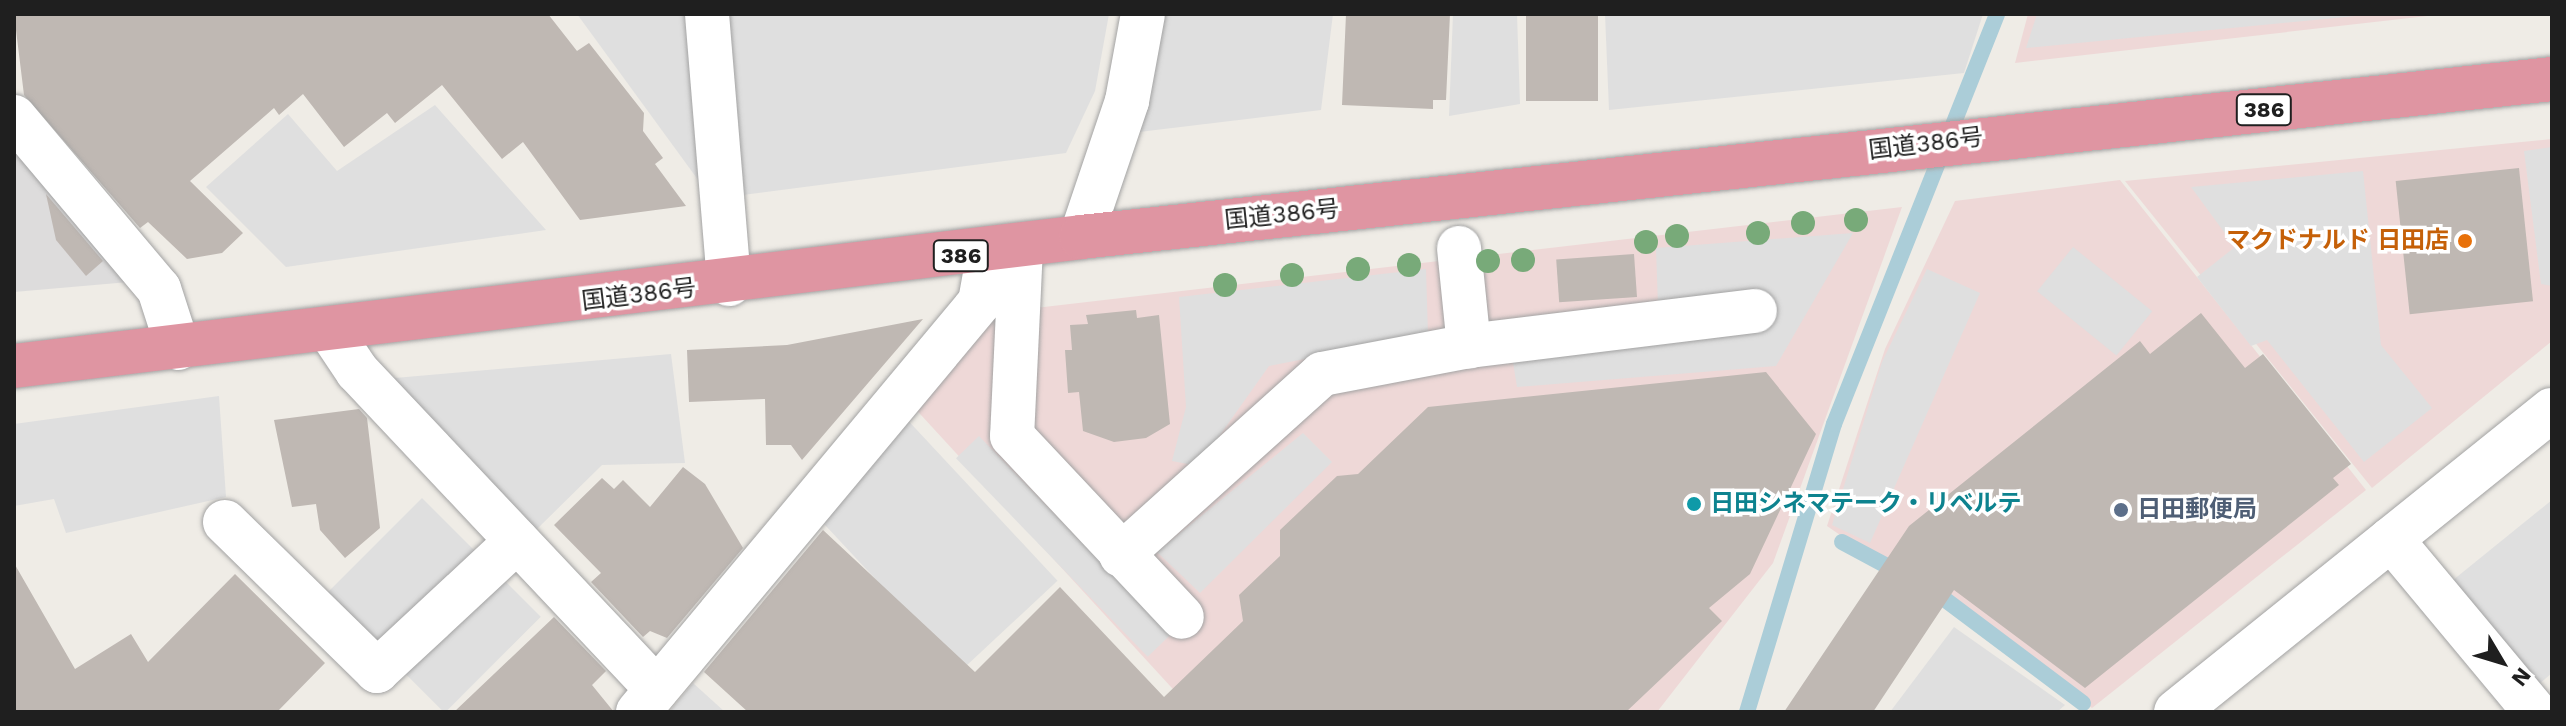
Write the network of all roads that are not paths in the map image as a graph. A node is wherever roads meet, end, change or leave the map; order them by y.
1 (707, 14) edge
2 (1143, 14) edge
3 (2552, 79) edge
4 (14, 117) edge
5 (1081, 237) junction
6 (1459, 248) dead end
7 (1005, 250) junction
8 (729, 284) junction
9 (1755, 311) dead end
10 (331, 332) junction
11 (1469, 346) junction
12 (178, 348) junction
13 (14, 366) edge
14 (2552, 410) edge
15 (225, 522) dead end
16 (2391, 539) junction
17 (517, 541) junction
18 (1121, 555) junction
19 (1182, 617) dead end
20 (647, 700) edge
21 (2176, 712) edge
22 (2535, 712) edge

1 - 8 street
2 - 5 street
3 - 5 highway, 国道386号 / 386
4 - 12 street
5 - 7 highway, 国道386号 / 386
6 - 11 street
7 - 8 highway, 国道386号 / 386
7 - 18 street
7 - 20 street
8 - 10 highway, 国道386号 / 386
9 - 11 street
10 - 12 highway, 国道386号 / 386
10 - 17 street
11 - 18 street
12 - 13 highway, 国道386号 / 386
14 - 16 street
15 - 17 street
16 - 21 street
16 - 22 street
17 - 20 street
18 - 19 street

